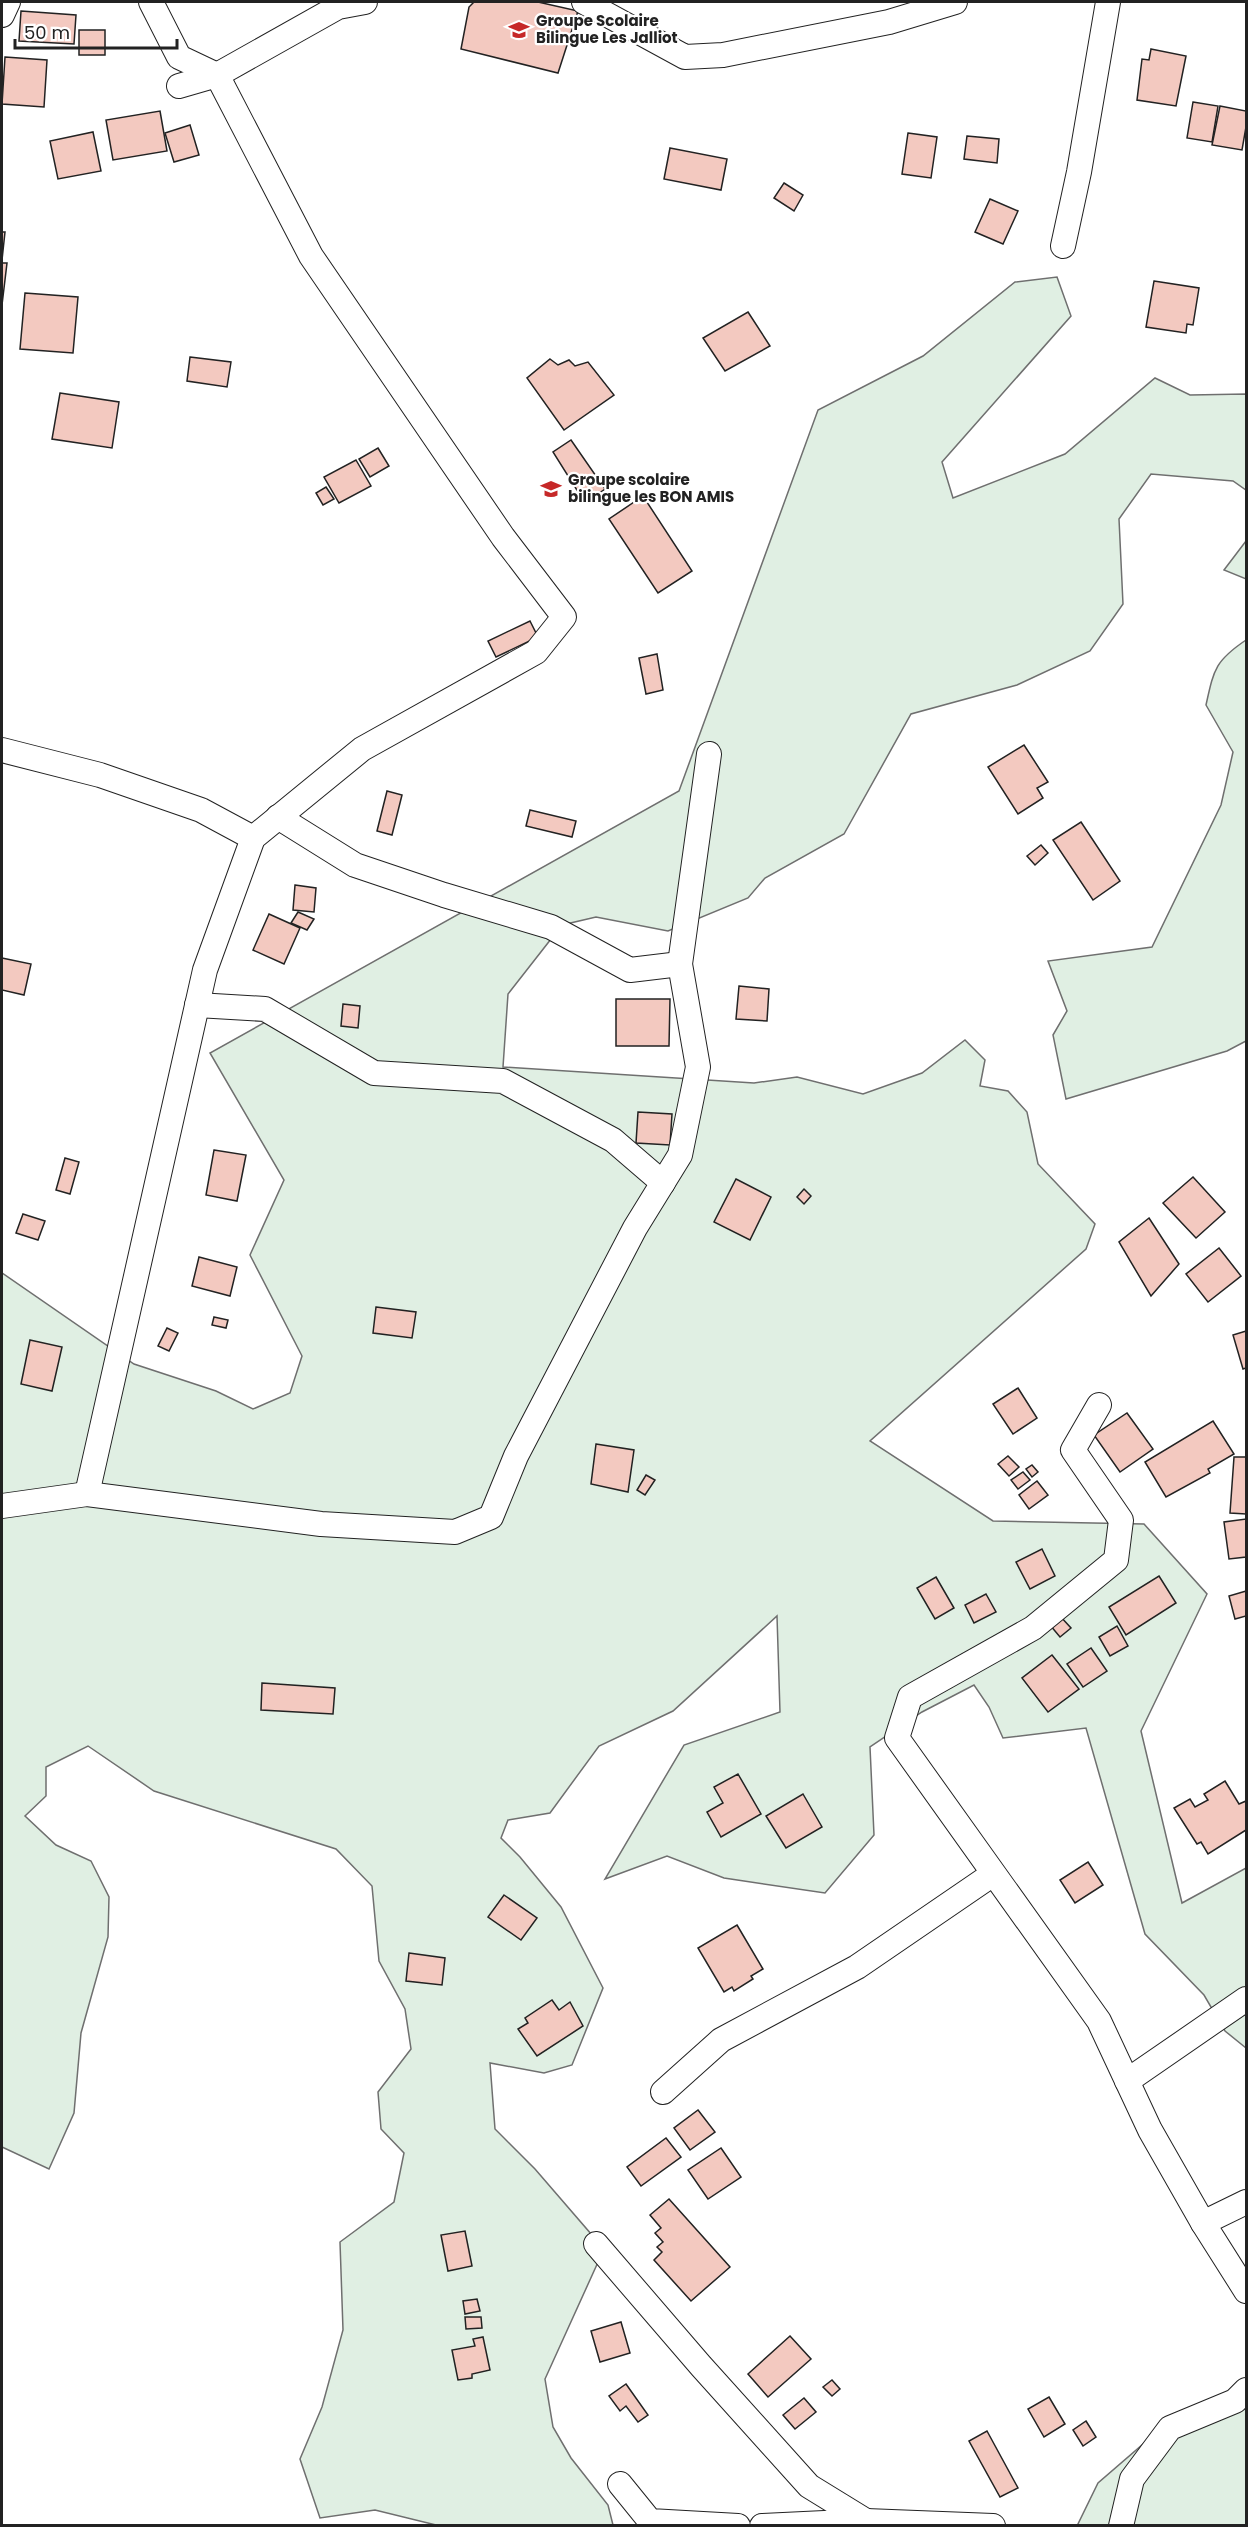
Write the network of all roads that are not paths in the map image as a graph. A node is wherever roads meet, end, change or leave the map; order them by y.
1 (8, 2) edge
2 (151, 2) edge
3 (365, 2) edge
4 (584, 2) edge
5 (955, 2) edge
6 (1108, 2) edge
7 (2, 15) edge
8 (217, 75) junction
9 (179, 86) dead end
10 (1063, 246) dead end
11 (2, 750) edge
12 (710, 754) dead end
13 (278, 817) junction
14 (253, 838) junction
15 (680, 964) junction
16 (197, 1005) junction
17 (663, 1184) junction
18 (1099, 1405) dead end
19 (87, 1494) junction
20 (2, 1506) edge
21 (993, 1874) junction
22 (1246, 1999) edge
23 (1127, 2081) junction
24 (663, 2092) dead end
25 (1246, 2202) edge
26 (1203, 2223) junction
27 (596, 2244) dead end
28 (1246, 2291) edge
29 (1246, 2390) edge
30 (620, 2484) dead end
31 (866, 2520) junction
32 (738, 2526) edge
33 (762, 2526) edge
34 (993, 2526) edge
35 (1121, 2526) edge

1 - 7 street
2 - 8 street
3 - 8 street
4 - 5 street
6 - 10 street
8 - 9 street
8 - 13 street
11 - 14 street
12 - 15 street
13 - 14 street
13 - 15 street
14 - 16 street
15 - 17 street
16 - 17 street
16 - 19 street
17 - 19 street
18 - 21 street
19 - 20 street
21 - 23 street
21 - 24 street
22 - 23 street
23 - 26 street
25 - 26 street
26 - 28 street
27 - 31 street
29 - 35 street
30 - 32 street
31 - 33 street
31 - 34 street

